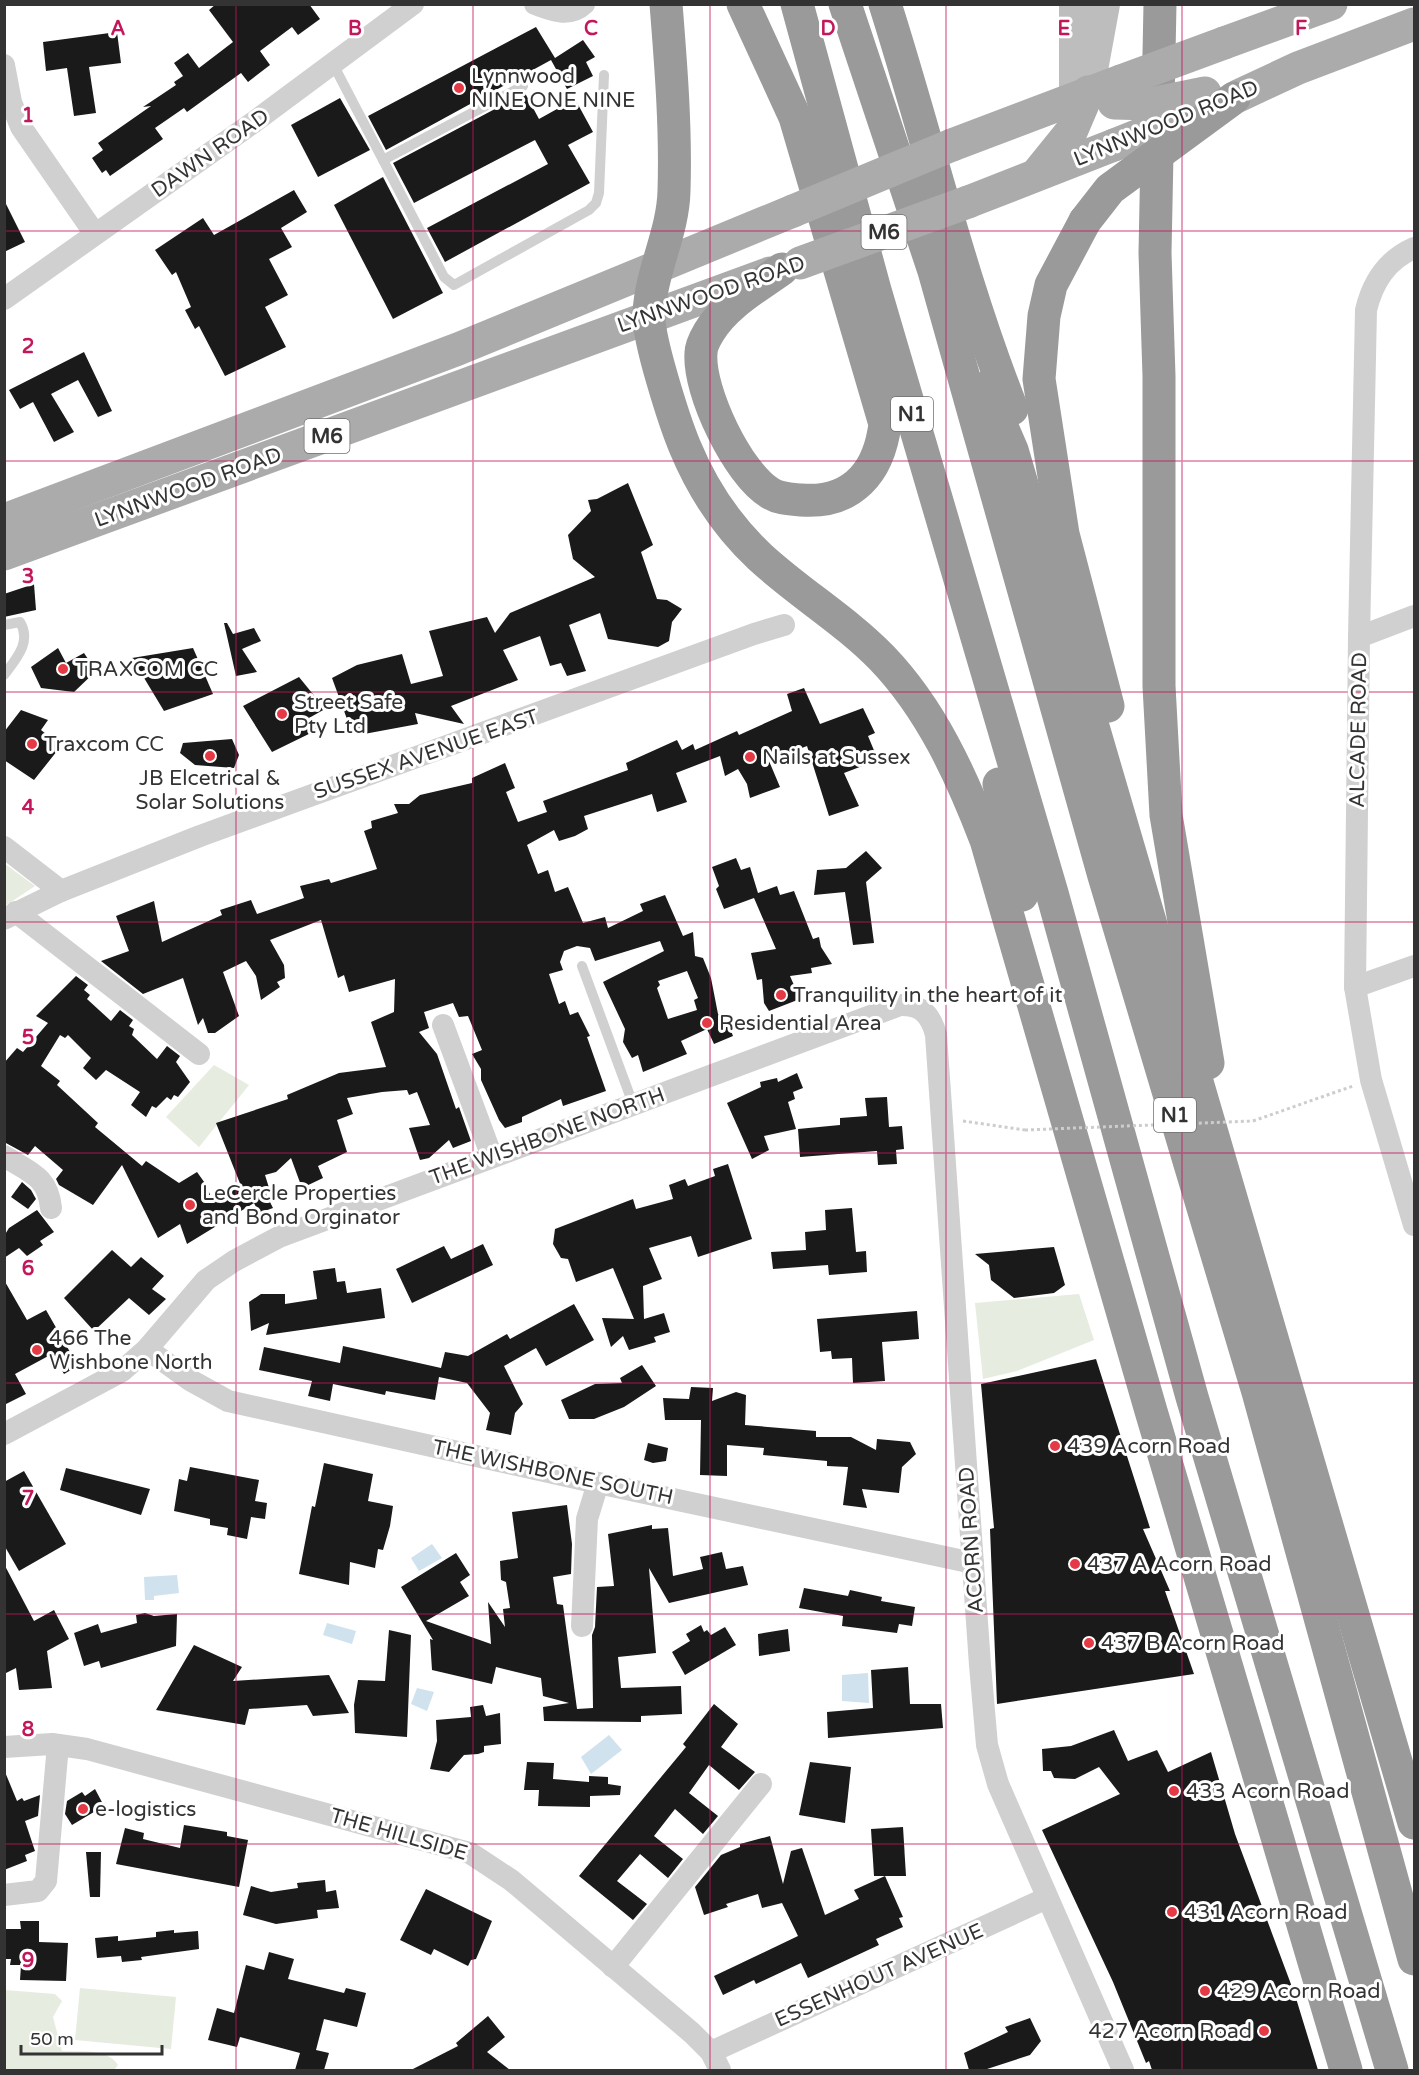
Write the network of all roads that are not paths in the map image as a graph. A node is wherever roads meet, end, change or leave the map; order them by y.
1 (413, 4) edge
2 (535, 4) edge
3 (584, 4) edge
4 (666, 4) edge
5 (743, 4) edge
6 (797, 4) edge
7 (845, 4) edge
8 (885, 4) edge
9 (1076, 4) edge
10 (1104, 4) edge
11 (1160, 4) edge
12 (1317, 4) edge
13 (1331, 4) edge
14 (1414, 24) edge
15 (1234, 39) junction
16 (333, 64) junction
17 (4, 65) edge
18 (604, 75) dead end
19 (523, 87) dead end
20 (1238, 93) junction
21 (1096, 95) junction
22 (383, 160) junction
23 (1036, 175) junction
24 (95, 234) junction
25 (1414, 248) edge
26 (791, 266) junction
27 (656, 268) junction
28 (934, 271) junction
29 (4, 299) edge
30 (648, 315) junction
31 (4, 520) edge
32 (1063, 534) junction
33 (948, 539) junction
34 (4, 554) edge
35 (1414, 616) edge
36 (4, 625) edge
37 (784, 625) dead end
38 (1359, 637) junction
39 (4, 675) edge
40 (4, 847) edge
41 (61, 891) junction
42 (10, 915) edge
43 (582, 966) dead end
44 (1414, 966) edge
45 (1355, 987) junction
46 (900, 1005) joint
47 (444, 1025) dead end
48 (199, 1054) dead end
49 (1188, 1059) junction
50 (633, 1104) junction
51 (4, 1156) edge
52 (492, 1157) junction
53 (1078, 1161) junction
54 (51, 1208) dead end
55 (1414, 1225) edge
56 (147, 1348) junction
57 (1288, 1385) junction
58 (4, 1434) edge
59 (598, 1483) junction
60 (973, 1563) junction
61 (582, 1626) dead end
62 (58, 1745) junction
63 (4, 1747) edge
64 (761, 1784) dead end
65 (1414, 1822) edge
66 (4, 1895) edge
67 (1047, 1898) junction
68 (1414, 1959) edge
69 (613, 1967) junction
70 (715, 2061) edge
71 (1123, 2070) edge
72 (1346, 2070) edge
73 (1392, 2070) edge

1 - 16 street, DAWN ROAD
2 - 3 street
4 - 27 highway
5 - 26 highway
6 - 33 highway, N1
7 - 28 highway, N1
8 - 32 highway
9 - 21 main road
10 - 21 main road
11 - 57 highway
12 - 15 lane
13 - 15 main road, LYNNWOOD ROAD / M6
14 - 20 main road, LYNNWOOD ROAD / M6
15 - 21 main road, LYNNWOOD ROAD / M6, bridge
16 - 22 lane
16 - 24 street, DAWN ROAD
17 - 24 street
18 - 22 lane
19 - 22 lane
20 - 21 main road, bridge
20 - 23 main road, LYNNWOOD ROAD / M6, bridge
20 - 32 highway, bridge
21 - 23 main road
21 - 27 main road, LYNNWOOD ROAD / M6, bridge
23 - 26 main road, LYNNWOOD ROAD / M6, bridge
24 - 29 street, DAWN ROAD
25 - 38 street, ALCADE ROAD
26 - 30 main road, LYNNWOOD ROAD / M6
27 - 30 highway
27 - 31 main road, LYNNWOOD ROAD / M6
28 - 49 highway
28 - 68 highway, N1
30 - 34 main road, LYNNWOOD ROAD / M6
30 - 53 highway
32 - 49 highway
33 - 53 highway
33 - 73 highway, N1
35 - 38 street
36 - 39 lane
37 - 41 street, SUSSEX AVENUE EAST
38 - 45 street, ALCADE ROAD
40 - 41 street
41 - 42 street, SUSSEX AVENUE EAST
42 - 48 street
43 - 50 lane
44 - 45 street
45 - 55 street, ALCADE ROAD
46 - 50 street, THE WISHBONE NORTH
46 - 60 street, ACORN ROAD
47 - 52 street
49 - 57 highway
50 - 52 street, THE WISHBONE NORTH
51 - 54 street
52 - 56 street, THE WISHBONE NORTH
53 - 72 highway
56 - 58 street, THE WISHBONE NORTH
56 - 59 street, THE WISHBONE SOUTH
57 - 65 highway
59 - 60 street, THE WISHBONE SOUTH
59 - 61 street
60 - 67 street, ACORN ROAD
62 - 63 street, THE HILLSIDE
62 - 66 street
62 - 69 street, THE HILLSIDE
64 - 69 street
67 - 70 street, ESSENHOUT AVENUE
67 - 71 street, ACORN ROAD
69 - 70 street, THE HILLSIDE

